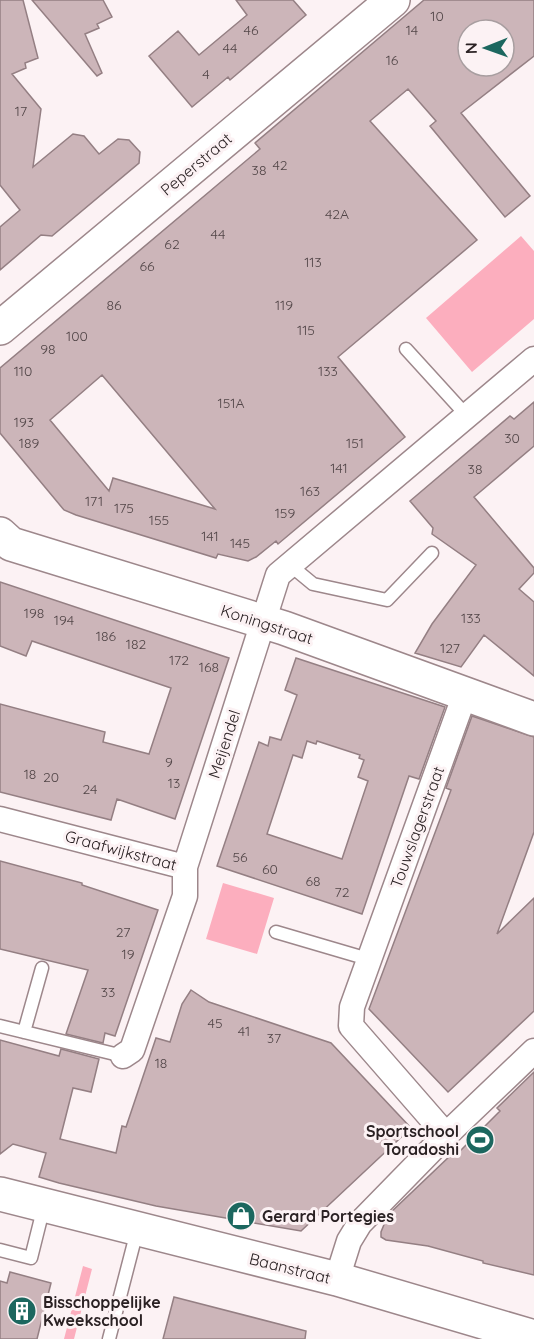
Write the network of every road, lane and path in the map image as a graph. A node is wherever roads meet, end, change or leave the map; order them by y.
1 (382, 4) edge
2 (0, 327) edge
3 (406, 349) dead end
4 (534, 359) edge
5 (467, 416) junction
6 (0, 534) edge
7 (432, 553) dead end
8 (290, 566) junction
9 (263, 622) junction
10 (465, 694) junction
11 (534, 719) edge
12 (0, 819) edge
13 (185, 867) junction
14 (276, 932) dead end
15 (368, 958) junction
16 (42, 968) dead end
17 (0, 1026) edge
18 (24, 1032) junction
19 (534, 1051) edge
20 (123, 1056) joint
21 (446, 1134) junction
22 (0, 1194) edge
23 (45, 1205) junction
24 (138, 1229) junction
25 (0, 1250) edge
26 (337, 1279) junction
27 (534, 1337) edge
28 (109, 1339) edge

1 - 2 street, Peperstraat
3 - 5 lane
4 - 5 street, Meijendel
5 - 8 street, Meijendel
6 - 9 street, Koningstraat
7 - 8 lane
8 - 9 street, Meijendel
9 - 10 street, Koningstraat
9 - 13 street, Meijendel
10 - 11 street, Koningstraat
10 - 15 street, Touwslagerstraat
12 - 13 street, Graafwijkstraat
13 - 20 street, Graafwijkstraat
14 - 15 lane
15 - 21 street, Touwslagerstraat
16 - 18 lane
17 - 18 lane
18 - 20 lane
19 - 21 street
21 - 26 street
22 - 23 street, Baanstraat
23 - 24 street, Baanstraat
23 - 25 lane
24 - 26 street, Baanstraat
24 - 28 lane
26 - 27 street, Baanstraat

